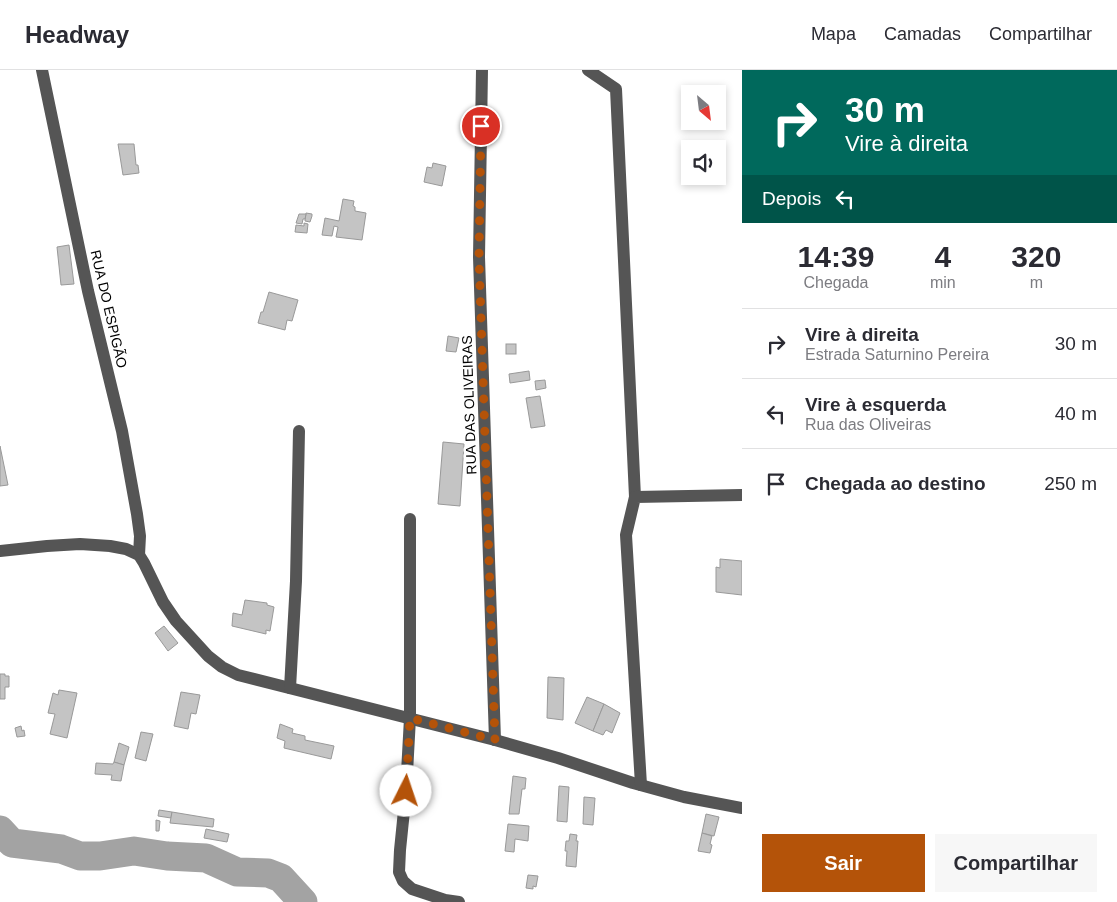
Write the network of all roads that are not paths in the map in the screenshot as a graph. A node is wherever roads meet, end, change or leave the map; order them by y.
1 (42, 70) edge
2 (482, 70) edge
3 (588, 70) edge
4 (299, 431) dead end
5 (742, 495) edge
6 (635, 497) junction
7 (410, 519) dead end
8 (0, 551) edge
9 (139, 555) junction
10 (290, 688) junction
11 (410, 718) junction
12 (495, 740) junction
13 (641, 785) junction
14 (742, 808) edge
15 (459, 902) edge

1 - 9 street, RUA DO ESPIGÃO
2 - 12 street, RUA DAS OLIVEIRAS
3 - 6 street
4 - 10 street
5 - 6 street
6 - 13 street
7 - 11 street
8 - 9 street
9 - 10 street
10 - 11 street
11 - 12 street
11 - 15 street
12 - 13 street
13 - 14 street

